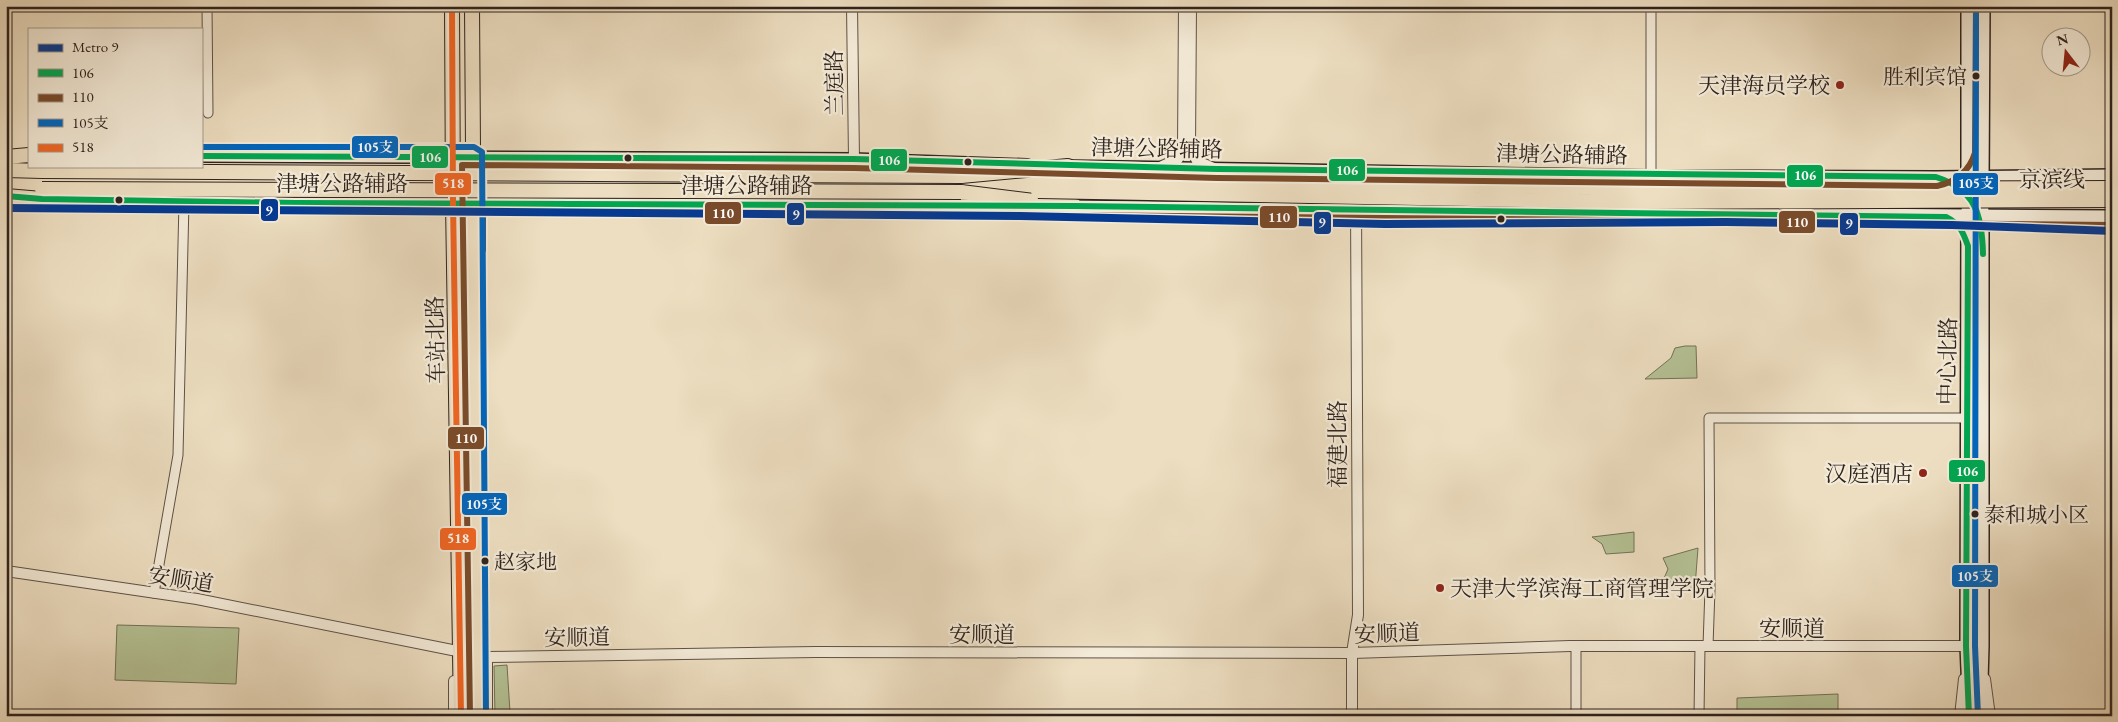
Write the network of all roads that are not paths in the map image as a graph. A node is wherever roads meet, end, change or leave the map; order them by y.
1 (207, 6) edge
2 (452, 6) edge
3 (472, 6) edge
4 (852, 6) edge
5 (1184, 6) edge
6 (1192, 6) edge
7 (1651, 6) edge
8 (1967, 6) edge
9 (1984, 6) edge
10 (208, 114) dead end
11 (1967, 144) junction
12 (28, 155) edge
13 (202, 156) edge
14 (453, 156) junction
15 (474, 156) junction
16 (6, 157) edge
17 (854, 159) junction
18 (1068, 166) junction
19 (1156, 168) junction
20 (1217, 169) junction
21 (6, 170) edge
22 (1356, 171) junction
23 (2112, 175) edge
24 (961, 176) junction
25 (1651, 176) junction
26 (1967, 177) junction
27 (1983, 177) junction
28 (1936, 178) junction
29 (1038, 185) junction
30 (2112, 188) edge
31 (6, 190) edge
32 (961, 192) junction
33 (1967, 193) junction
34 (42, 194) junction
35 (6, 196) edge
36 (2112, 200) edge
37 (184, 202) junction
38 (453, 203) junction
39 (474, 203) junction
40 (1075, 206) junction
41 (1356, 210) junction
42 (1937, 216) junction
43 (1976, 216) junction
44 (2112, 216) edge
45 (1968, 246) junction
46 (1966, 418) junction
47 (6, 571) edge
48 (154, 593) junction
49 (1576, 646) junction
50 (1704, 646) junction
51 (1966, 646) junction
52 (458, 653) junction
53 (1352, 653) junction
54 (482, 657) junction
55 (1967, 663) junction
56 (1983, 663) junction
57 (454, 716) edge
58 (461, 716) edge
59 (477, 716) edge
60 (487, 716) edge
61 (1352, 716) edge
62 (1576, 716) edge
63 (1699, 716) edge
64 (1960, 716) edge
65 (1969, 716) edge
66 (1981, 716) edge
67 (1990, 716) edge

1 - 10 street
2 - 14 main road, 车站北路
3 - 15 main road, 车站北路
4 - 17 street, 兰庭路
5 - 19 street
6 - 20 street
7 - 25 street
8 - 11 main road, 中心北路
9 - 27 main road, 中心北路
11 - 26 main road, 中心北路
11 - 28 main road
12 - 16 main road
13 - 14 main road, 津塘公路辅路
14 - 15 main road, 津塘公路辅路
14 - 38 main road, 车站北路
15 - 17 main road, 津塘公路辅路
15 - 39 main road, 车站北路
17 - 18 main road, 津塘公路辅路
18 - 19 main road, 津塘公路辅路
18 - 24 main road
19 - 20 main road, 津塘公路辅路
20 - 22 main road, 津塘公路辅路
21 - 24 main road, 京滨线, bridge
22 - 25 main road, 津塘公路辅路
22 - 41 street, 福建北路
23 - 27 main road, 津塘公路辅路
24 - 29 main road, 京滨线
25 - 28 main road, 津塘公路辅路
26 - 27 main road, 津塘公路辅路
26 - 28 main road, 津塘公路辅路
26 - 33 main road, 中心北路
27 - 43 main road, 中心北路
28 - 33 main road
29 - 30 main road, 京滨线, bridge
29 - 32 main road, 京滨线
29 - 36 main road, 京滨线, bridge
31 - 34 main road
32 - 34 main road, 京滨线, bridge
32 - 40 main road
33 - 43 main road, 中心北路
34 - 35 main road
34 - 37 main road, 津塘公路辅路
37 - 38 main road, 津塘公路辅路
37 - 48 street
38 - 39 main road, 津塘公路辅路
38 - 52 main road, 车站北路
39 - 40 main road, 津塘公路辅路
39 - 54 main road, 车站北路
40 - 41 main road, 津塘公路辅路
41 - 42 main road, 津塘公路辅路
41 - 53 street, 福建北路
42 - 43 main road, 津塘公路辅路
42 - 45 main road
43 - 44 main road, 津塘公路辅路
43 - 45 main road, 中心北路
43 - 56 main road, 中心北路
45 - 46 main road, 中心北路
46 - 50 street
46 - 51 main road, 中心北路
47 - 48 street, 安顺道
48 - 52 street, 安顺道
49 - 50 street, 安顺道
49 - 53 street, 安顺道
49 - 62 street
50 - 51 street, 安顺道
50 - 63 street
51 - 55 main road, 中心北路
52 - 54 street, 安顺道
52 - 57 street
52 - 58 main road, 车站北路
53 - 54 street, 安顺道
53 - 61 street, 福建北路
54 - 59 main road, 车站北路
54 - 60 street
55 - 64 street
55 - 65 main road, 中心北路
56 - 66 main road, 中心北路
56 - 67 street

